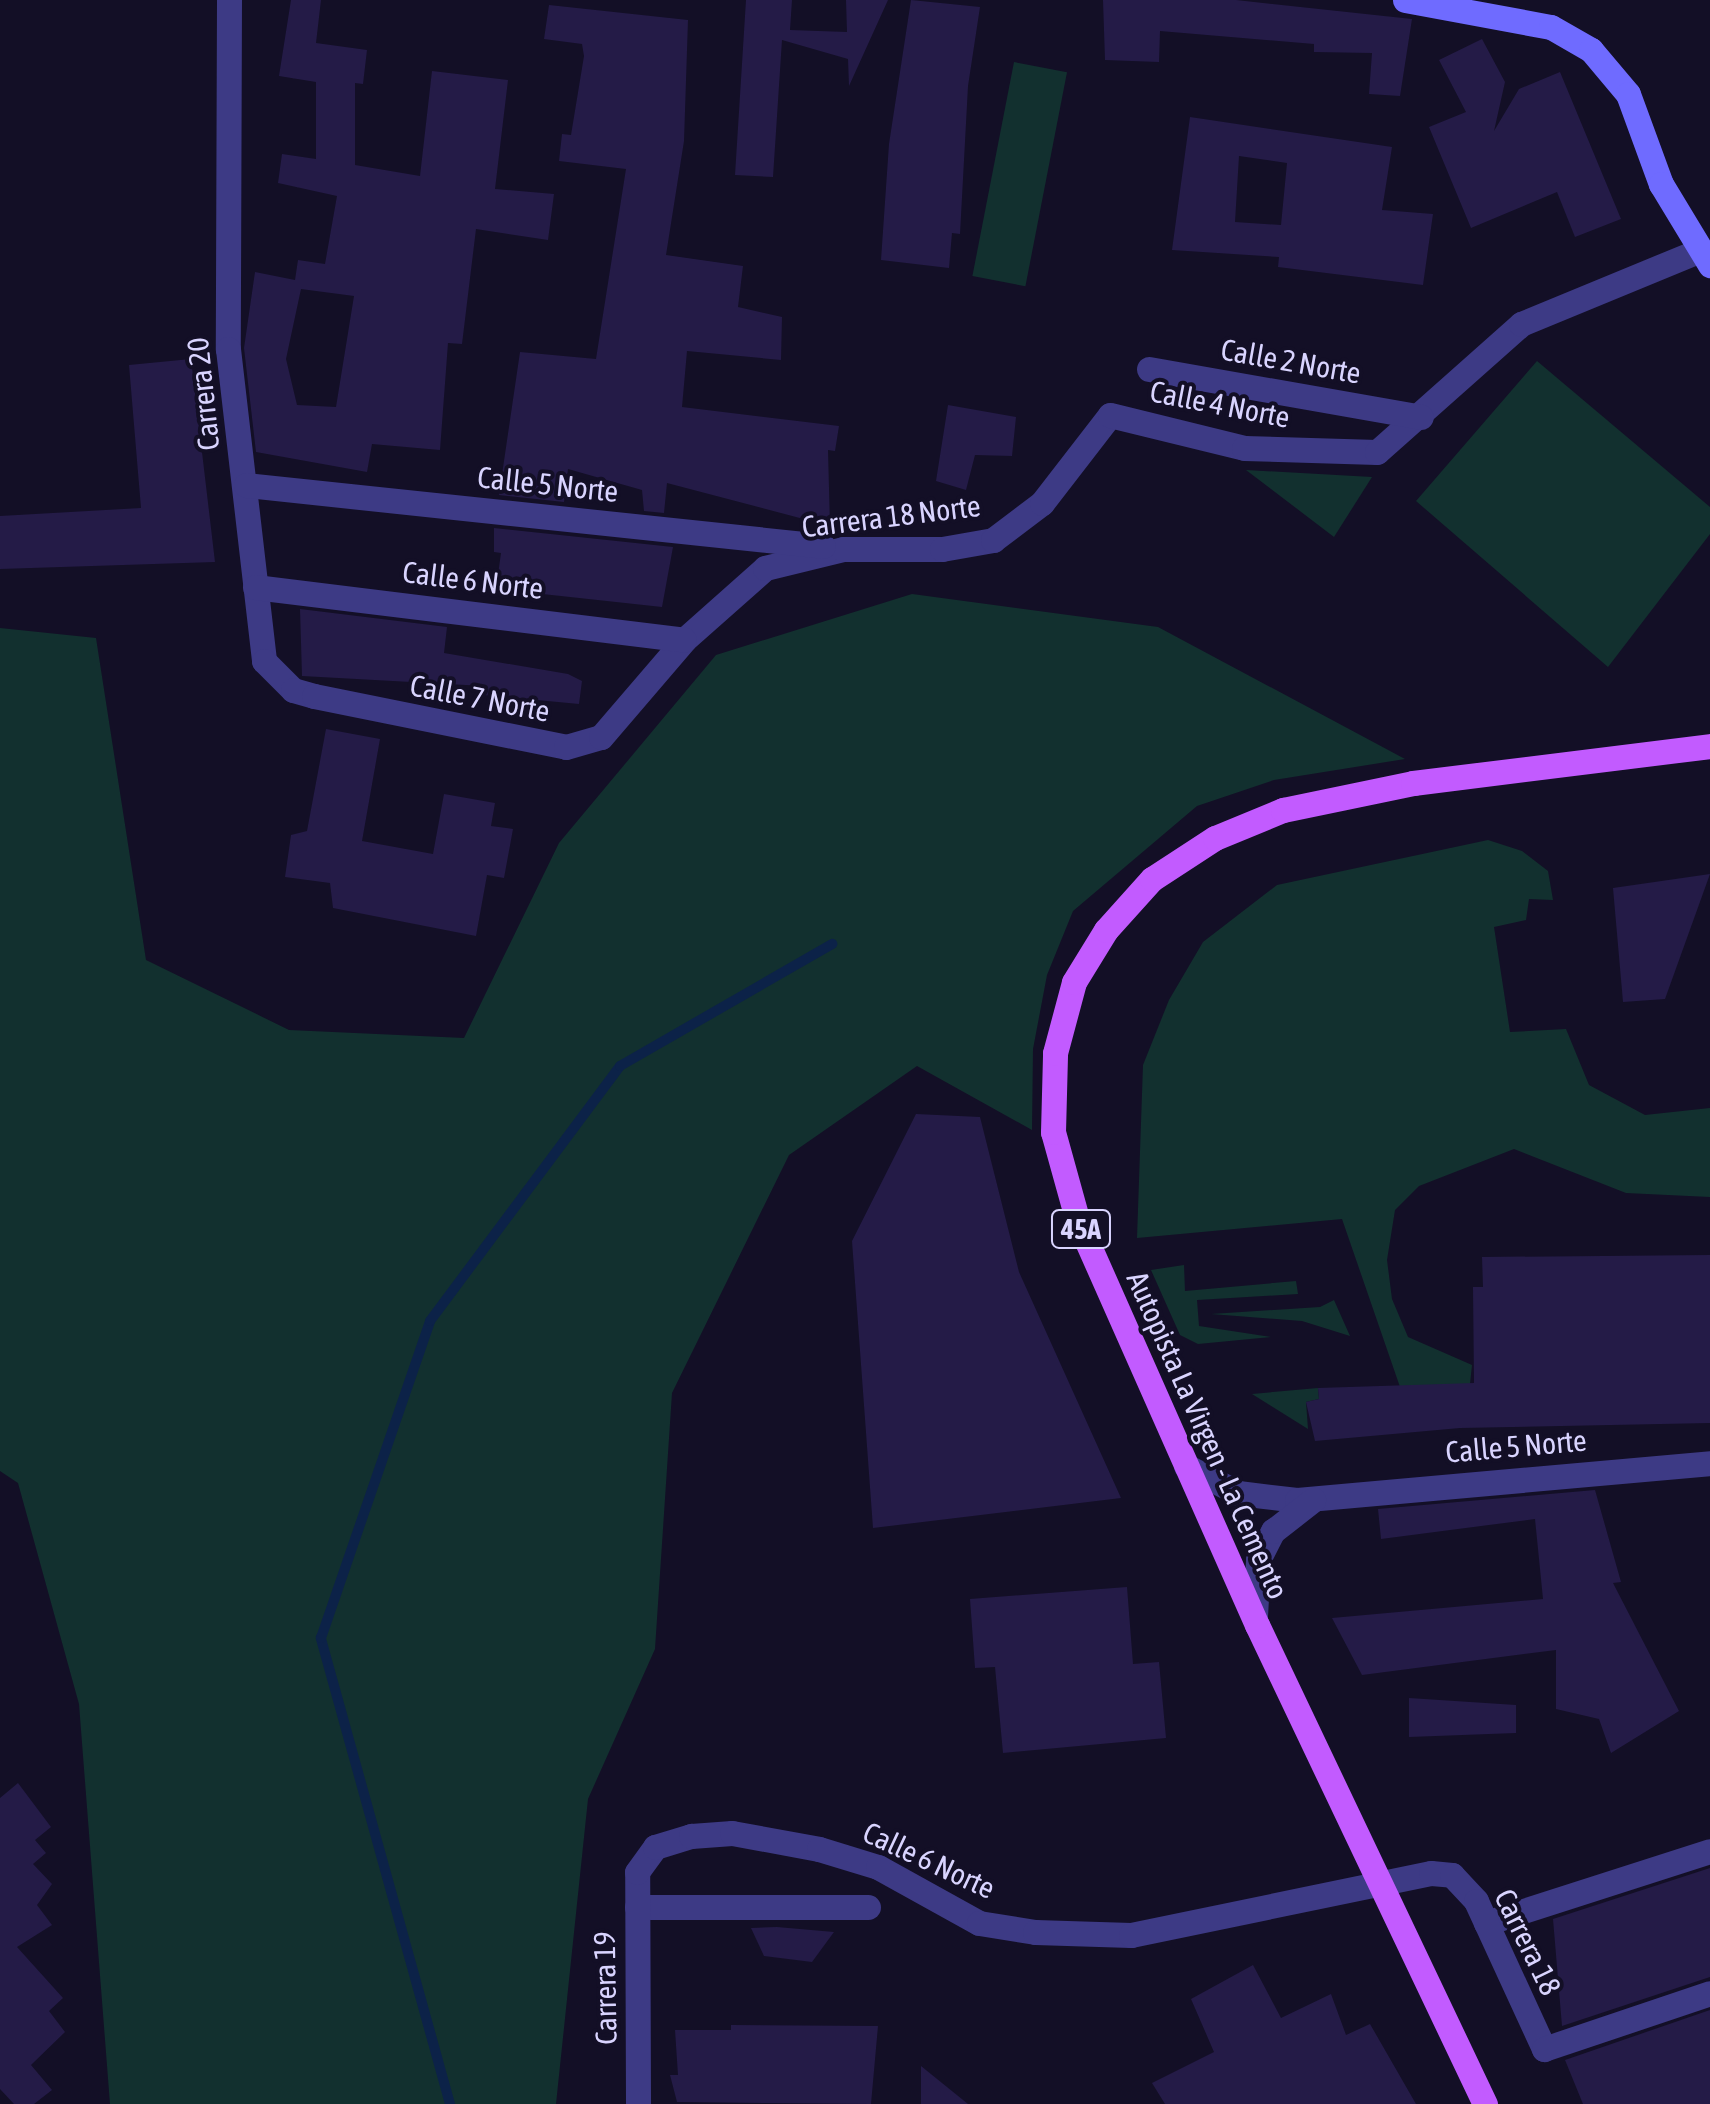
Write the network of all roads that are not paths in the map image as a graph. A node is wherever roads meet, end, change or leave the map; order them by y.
1 (229, 0) edge
2 (1405, 0) edge
3 (1704, 258) edge
4 (1149, 369) dead end
5 (1110, 415) joint
6 (1421, 417) junction
7 (246, 485) junction
8 (843, 549) junction
9 (255, 587) junction
10 (684, 640) junction
11 (368, 710) joint
12 (580, 744) joint
13 (1710, 746) edge
14 (1710, 1463) edge
15 (1186, 1466) junction
16 (1326, 1494) junction
17 (1256, 1625) junction
18 (1710, 1852) edge
19 (636, 1872) joint
20 (1385, 1887) junction
21 (868, 1906) dead end
22 (636, 1907) junction
23 (1486, 1923) junction
24 (1710, 1993) edge
25 (638, 2104) edge
26 (1485, 2104) edge

1 - 7 street, Carrera 20
2 - 3 street
3 - 6 street
4 - 6 street, Calle 2 Norte
5 - 6 street, Calle 4 Norte
5 - 8 street, Carrera 18 Norte
7 - 8 street, Calle 5 Norte
7 - 9 street, Carrera 20
8 - 10 street, Carrera 18 Norte
9 - 10 street, Calle 6 Norte
9 - 11 street, Carrera 20
10 - 12 street, Carrera 18 Norte
11 - 12 street, Calle 7 Norte
13 - 15 main road, Autopista La Virgen - La Cemento / 45A
14 - 16 street, Calle 5 Norte
15 - 16 street, Calle 5 Norte
15 - 17 main road, Autopista La Virgen - La Cemento / 45A
16 - 17 street, Calle 5 Norte
17 - 20 main road, Autopista La Virgen - La Cemento / 45A
18 - 23 street
19 - 20 street, Calle 6 Norte
19 - 22 street, Carrera 19
20 - 23 street, Carrera 18
20 - 26 main road, Autopista La Virgen - La Cemento / 45A
21 - 22 street
22 - 25 street, Carrera 19
23 - 24 street, Carrera 18

